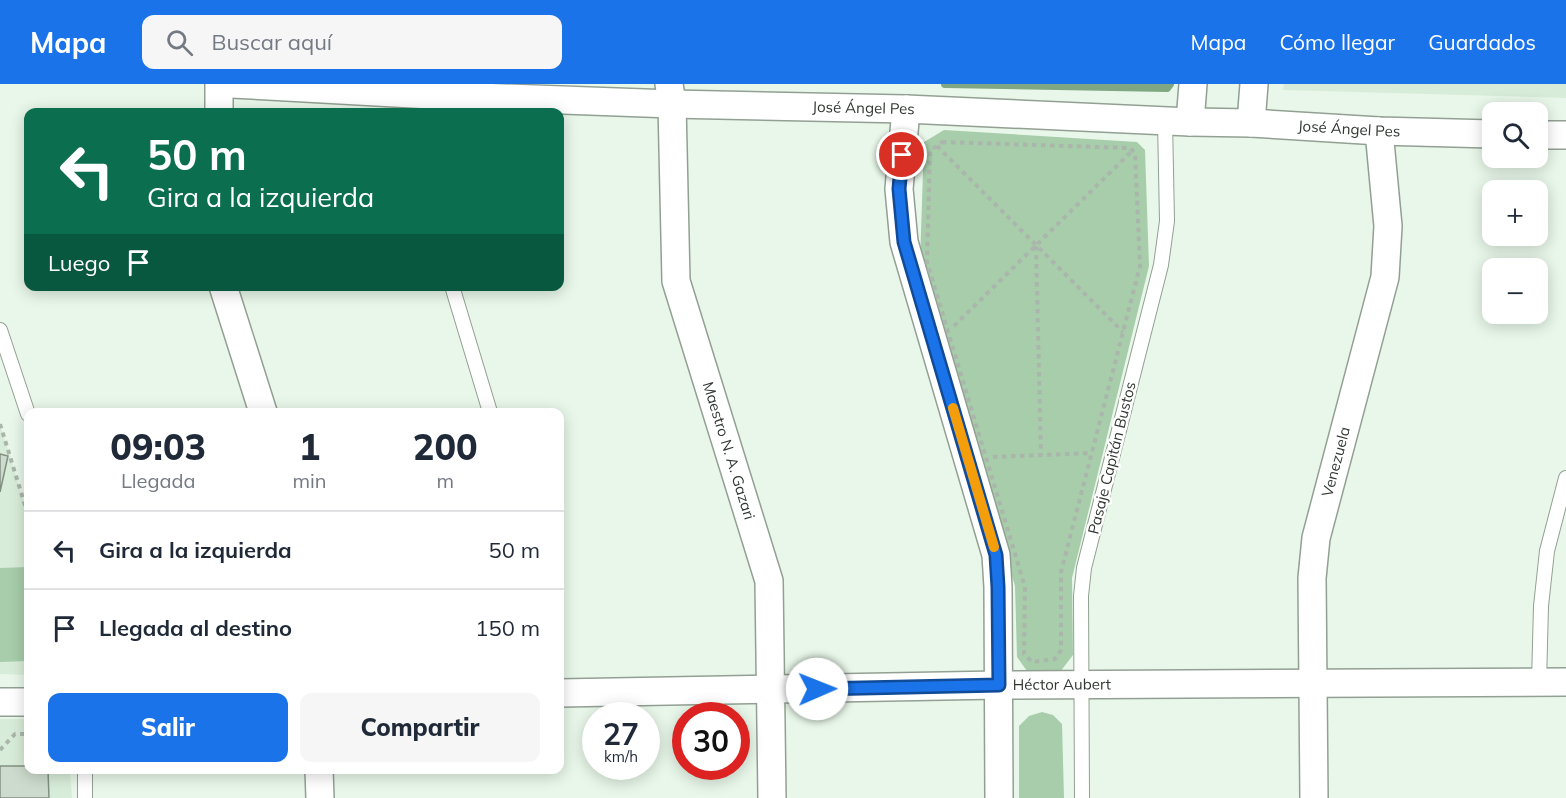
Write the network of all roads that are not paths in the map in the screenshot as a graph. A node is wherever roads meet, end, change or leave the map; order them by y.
1 (219, 84) edge
2 (232, 84) edge
3 (1192, 84) edge
4 (1254, 84) edge
5 (670, 94) edge
6 (449, 104) edge
7 (219, 108) edge
8 (906, 109) junction
9 (1178, 122) junction
10 (1251, 123) junction
11 (1379, 131) junction
12 (1482, 134) edge
13 (1548, 135) edge
14 (1566, 135) edge
15 (225, 291) edge
16 (454, 291) edge
17 (0, 330) edge
18 (26, 408) edge
19 (262, 408) edge
20 (489, 408) edge
21 (1566, 478) edge
22 (1566, 681) edge
23 (1539, 682) junction
24 (1313, 683) junction
25 (1081, 684) junction
26 (999, 685) junction
27 (771, 690) junction
28 (564, 693) edge
29 (0, 702) edge
30 (24, 702) edge
31 (85, 774) edge
32 (319, 774) edge
33 (85, 798) edge
34 (320, 798) edge
35 (772, 798) edge
36 (999, 798) edge
37 (1082, 798) edge
38 (1314, 798) edge

1 - 7 street
2 - 6 street, José Ángel Pes
3 - 9 street
4 - 10 street
5 - 6 street, José Ángel Pes
5 - 8 street, José Ángel Pes
5 - 27 street, Maestro N. A. Gazari
8 - 9 street, José Ángel Pes
8 - 26 street
9 - 10 street, José Ángel Pes
9 - 25 lane, Pasaje Capitán Bustos
10 - 11 street, José Ángel Pes
11 - 12 street, José Ángel Pes
11 - 24 street, Venezuela
13 - 14 street
15 - 19 street
16 - 20 lane
17 - 18 lane
21 - 23 lane
22 - 23 street, Héctor Aubert
23 - 24 street, Héctor Aubert
24 - 25 street, Héctor Aubert
24 - 38 street, Venezuela
25 - 26 street, Héctor Aubert
25 - 37 lane, Pasaje Capitán Bustos
26 - 27 street, Héctor Aubert
26 - 36 street
27 - 28 street, Héctor Aubert
27 - 35 street, Maestro N. A. Gazari
29 - 30 street
31 - 33 lane
32 - 34 street

